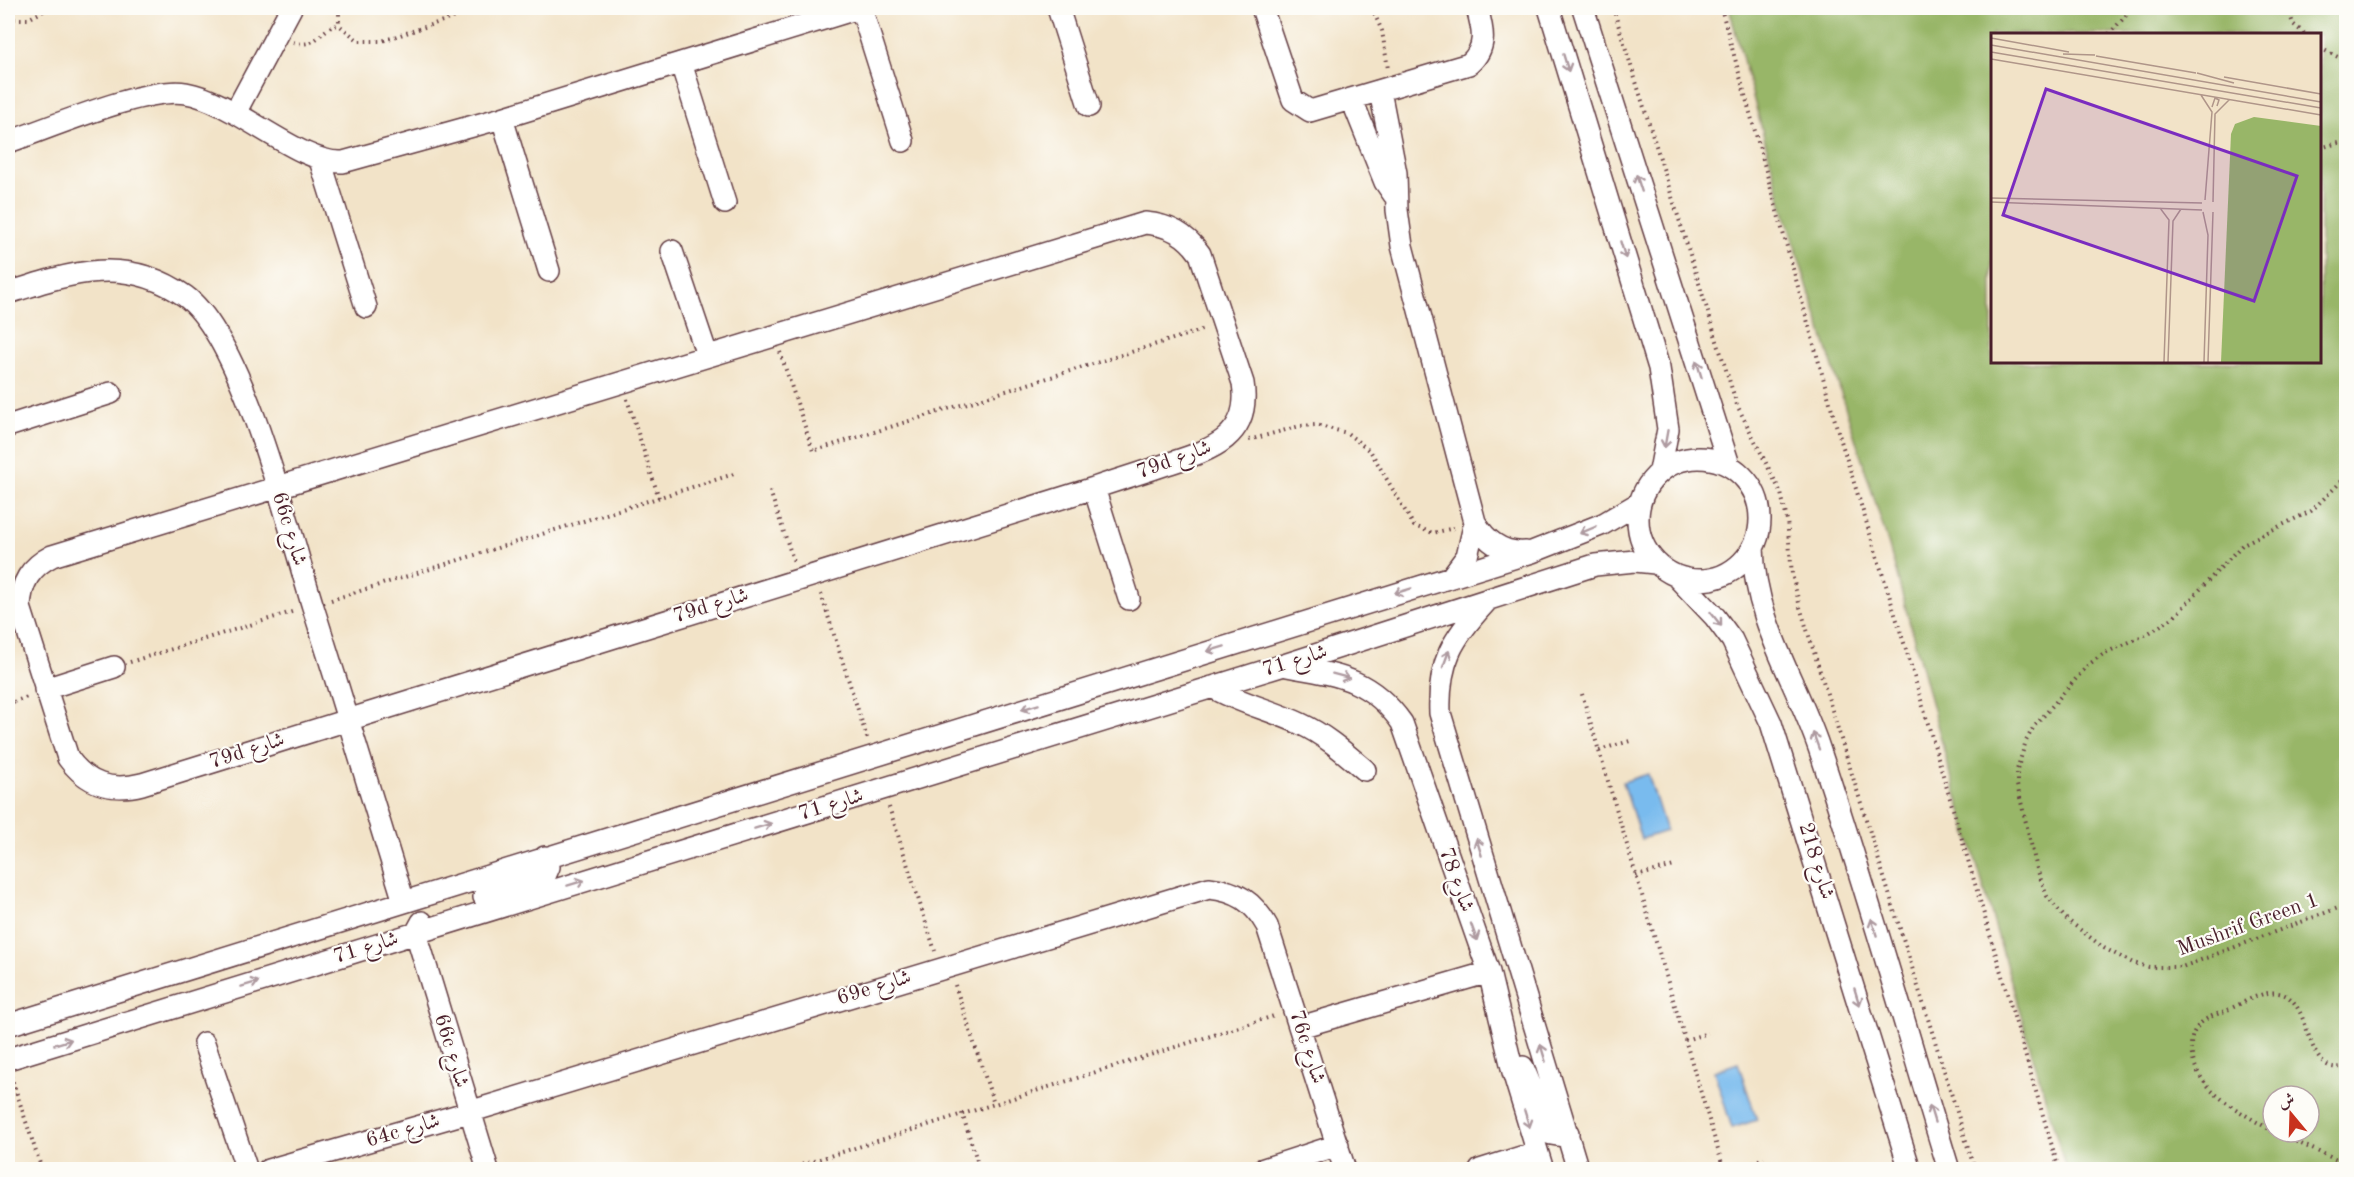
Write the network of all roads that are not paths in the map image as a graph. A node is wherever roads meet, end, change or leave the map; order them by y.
1 (291, 8) edge
2 (860, 8) edge
3 (1058, 8) edge
4 (1262, 8) edge
5 (1477, 8) edge
6 (1549, 8) edge
7 (1583, 8) edge
8 (681, 63) junction
9 (1387, 89) junction
10 (1352, 100) junction
11 (1089, 106) dead end
12 (235, 113) junction
13 (502, 118) junction
14 (903, 141) dead end
15 (8, 142) edge
16 (320, 160) junction
17 (1396, 197) junction
18 (725, 203) dead end
19 (672, 251) dead end
20 (549, 271) dead end
21 (8, 293) edge
22 (366, 307) dead end
23 (707, 355) junction
24 (111, 393) dead end
25 (8, 426) edge
26 (1729, 465) junction
27 (1660, 471) junction
28 (276, 487) junction
29 (1094, 488) junction
30 (1639, 503) junction
31 (1474, 522) junction
32 (1753, 547) junction
33 (1532, 552) junction
34 (1655, 563) junction
35 (1452, 576) junction
36 (1676, 576) junction
37 (1129, 599) dead end
38 (1488, 601) junction
39 (1284, 665) junction
40 (114, 667) road end
41 (1212, 687) junction
42 (45, 689) junction
43 (349, 718) junction
44 (1365, 770) dead end
45 (545, 857) junction
46 (404, 902) junction
47 (1267, 926) joint
48 (416, 933) junction
49 (1489, 972) junction
50 (1297, 1018) junction
51 (8, 1024) edge
52 (204, 1043) dead end
53 (1508, 1052) junction
54 (8, 1059) edge
55 (469, 1112) junction
56 (1568, 1133) junction
57 (1338, 1145) junction
58 (1540, 1161) edge
59 (247, 1170) edge
60 (268, 1170) edge
61 (488, 1170) edge
62 (1261, 1170) edge
63 (1345, 1170) edge
64 (1480, 1170) edge
65 (1578, 1170) edge
66 (1910, 1170) edge
67 (1949, 1170) edge

1 - 12 street
2 - 8 street
2 - 14 street
3 - 11 street
4 - 10 street
5 - 9 street
6 -> 27 street
26 -> 7 street
8 - 13 street
8 - 18 street
9 - 10 street
9 - 17 street
10 - 17 street
12 - 15 street
12 - 16 street
13 - 16 street
13 - 20 street
16 - 22 street
17 - 31 street
19 - 23 street
21 - 28 street, 66c شارع
23 - 28 street, 79d شارع
23 - 29 street, 79d شارع
24 - 25 street
26 - 27 street
26 - 32 street
27 - 30 street
28 - 42 street, 79d شارع
28 - 43 street, 66c شارع
29 - 37 street
29 - 43 street, 79d شارع
30 -> 33 street, شارع 71
30 - 34 street
31 - 33 street
31 - 35 street
32 - 36 street
67 -> 32 street
33 - 35 street, شارع 71
34 - 36 street
34 - 38 street, شارع 71
35 -> 45 street, شارع 71
36 -> 66 street, شارع 218
38 - 39 street, شارع 71
56 -> 38 street, شارع 78
39 - 41 street, شارع 71
39 -> 49 street, شارع 78
40 - 42 street
41 - 44 street
48 -> 41 street, شارع 71
42 - 43 street, 79d شارع
43 - 46 street, 66c شارع
45 - 46 street, شارع 71
45 - 48 street
46 - 51 street, شارع 71
47 - 50 street, 76c شارع
47 - 55 street, 69e شارع
54 -> 48 street, شارع 71
48 - 55 street, 66c شارع
49 - 50 street
49 - 53 street, شارع 78
50 - 57 street, 76c شارع
52 - 59 street
53 - 56 street
53 -> 58 street, شارع 78
55 - 60 street, 64c شارع
55 - 61 street, 66c شارع
56 - 65 street, شارع 78
57 - 62 street
57 - 63 street, 76c شارع
58 - 64 street

